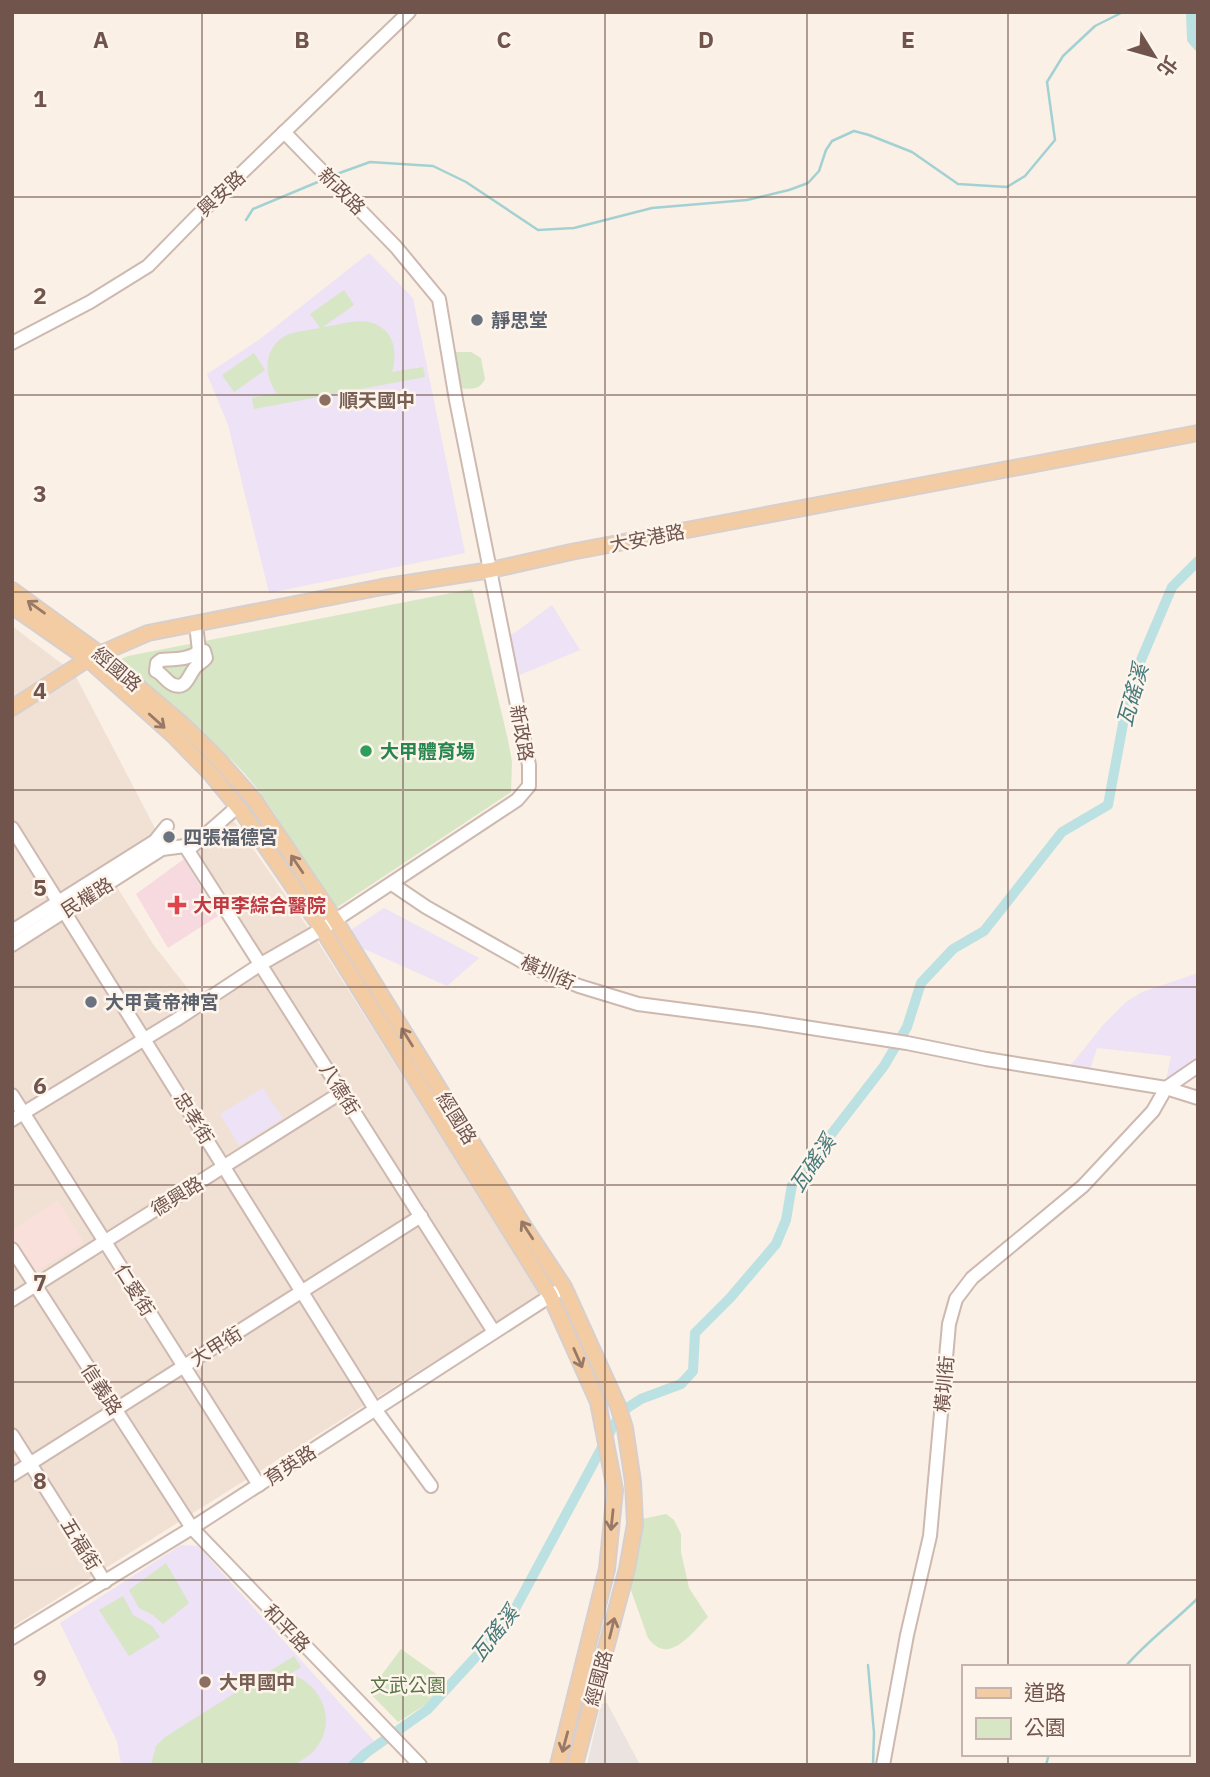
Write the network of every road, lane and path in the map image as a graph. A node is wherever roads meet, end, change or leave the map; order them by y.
1 (409, 12) edge
2 (284, 132) junction
3 (12, 343) edge
4 (1198, 433) edge
5 (491, 570) junction
6 (12, 590) edge
7 (12, 606) edge
8 (196, 624) junction
9 (94, 656) junction
10 (198, 656) dead end
11 (12, 708) edge
12 (237, 807) junction
13 (220, 816) dead end
14 (167, 825) dead end
15 (12, 828) edge
16 (159, 845) junction
17 (187, 848) junction
18 (392, 884) junction
19 (61, 907) junction
20 (335, 920) junction
21 (322, 929) junction
22 (12, 931) edge
23 (12, 944) edge
24 (261, 964) junction
25 (145, 1040) junction
26 (1198, 1066) edge
27 (1166, 1088) junction
28 (342, 1092) junction
29 (12, 1095) edge
30 (1198, 1098) edge
31 (24, 1113) junction
32 (12, 1121) edge
33 (224, 1167) junction
34 (421, 1216) junction
35 (105, 1242) junction
36 (12, 1249) edge
37 (36, 1285) junction
38 (564, 1287) junction
39 (302, 1292) junction
40 (550, 1295) junction
41 (12, 1300) edge
42 (494, 1332) junction
43 (184, 1366) junction
44 (115, 1409) junction
45 (375, 1409) junction
46 (12, 1436) edge
47 (30, 1463) junction
48 (12, 1475) edge
49 (258, 1485) junction
50 (431, 1486) dead end
51 (192, 1528) junction
52 (105, 1581) junction
53 (12, 1638) edge
54 (420, 1765) edge
55 (558, 1765) edge
56 (575, 1765) edge
57 (883, 1765) edge

1 - 2 street, 興安路
2 - 3 street, 興安路
2 - 5 street, 新政路
4 - 5 main road, 大安港路
5 - 8 main road, 大安港路
5 - 18 street, 新政路
9 -> 6 main road, 經國路
7 - 9 main road, 經國路
8 - 9 main road, 大安港路
8 - 10 street
9 - 11 main road, 大安港路
9 -> 12 main road, 經國路
20 -> 9 main road, 經國路
12 - 17 street
12 - 21 main road, 經國路
13 - 17 street
14 - 16 street
15 - 19 street, 忠孝街
16 - 17 street
16 - 19 street, 民權路
17 - 24 street, 八德街
18 - 20 street, 新政路
18 - 27 street, 橫圳街
19 - 22 street, 民權路
19 - 23 street, 民權路
19 - 25 street, 忠孝街
20 - 21 street, 新政路
38 -> 20 main road, 經國路
21 - 24 street, 新政路
21 - 40 main road, 經國路
24 - 25 street, 新政路
24 - 28 street, 八德街
25 - 31 street, 新政路
25 - 33 street, 忠孝街
26 - 27 street, 橫圳街
27 - 30 street
27 - 57 street, 橫圳街
28 - 33 street, 德興路
28 - 34 street, 八德街
29 - 31 street, 仁愛街
31 - 32 street, 新政路
31 - 35 street, 仁愛街
33 - 35 street, 德興路
33 - 39 street, 忠孝街
34 - 39 street, 大甲街
34 - 42 street, 八德街
35 - 37 street, 德興路
35 - 43 street, 仁愛街
36 - 37 street, 信義路
37 - 41 street, 德興路
37 - 44 street, 信義路
38 - 40 street, 育英路
56 -> 38 main road, 經國路
39 - 43 street, 大甲街
39 - 45 street, 忠孝街
40 - 42 street, 育英路
40 -> 55 main road, 經國路
42 - 45 street, 育英路
43 - 44 street, 大甲街
43 - 49 street, 仁愛街
44 - 47 street, 大甲街
44 - 51 street, 信義路
45 - 49 street, 育英路
45 - 50 street, 忠孝街
46 - 47 street, 五福街
47 - 48 street, 大甲街
47 - 52 street, 五福街
49 - 51 street, 育英路
51 - 52 street, 育英路
51 - 54 street, 和平路
52 - 53 street, 育英路

